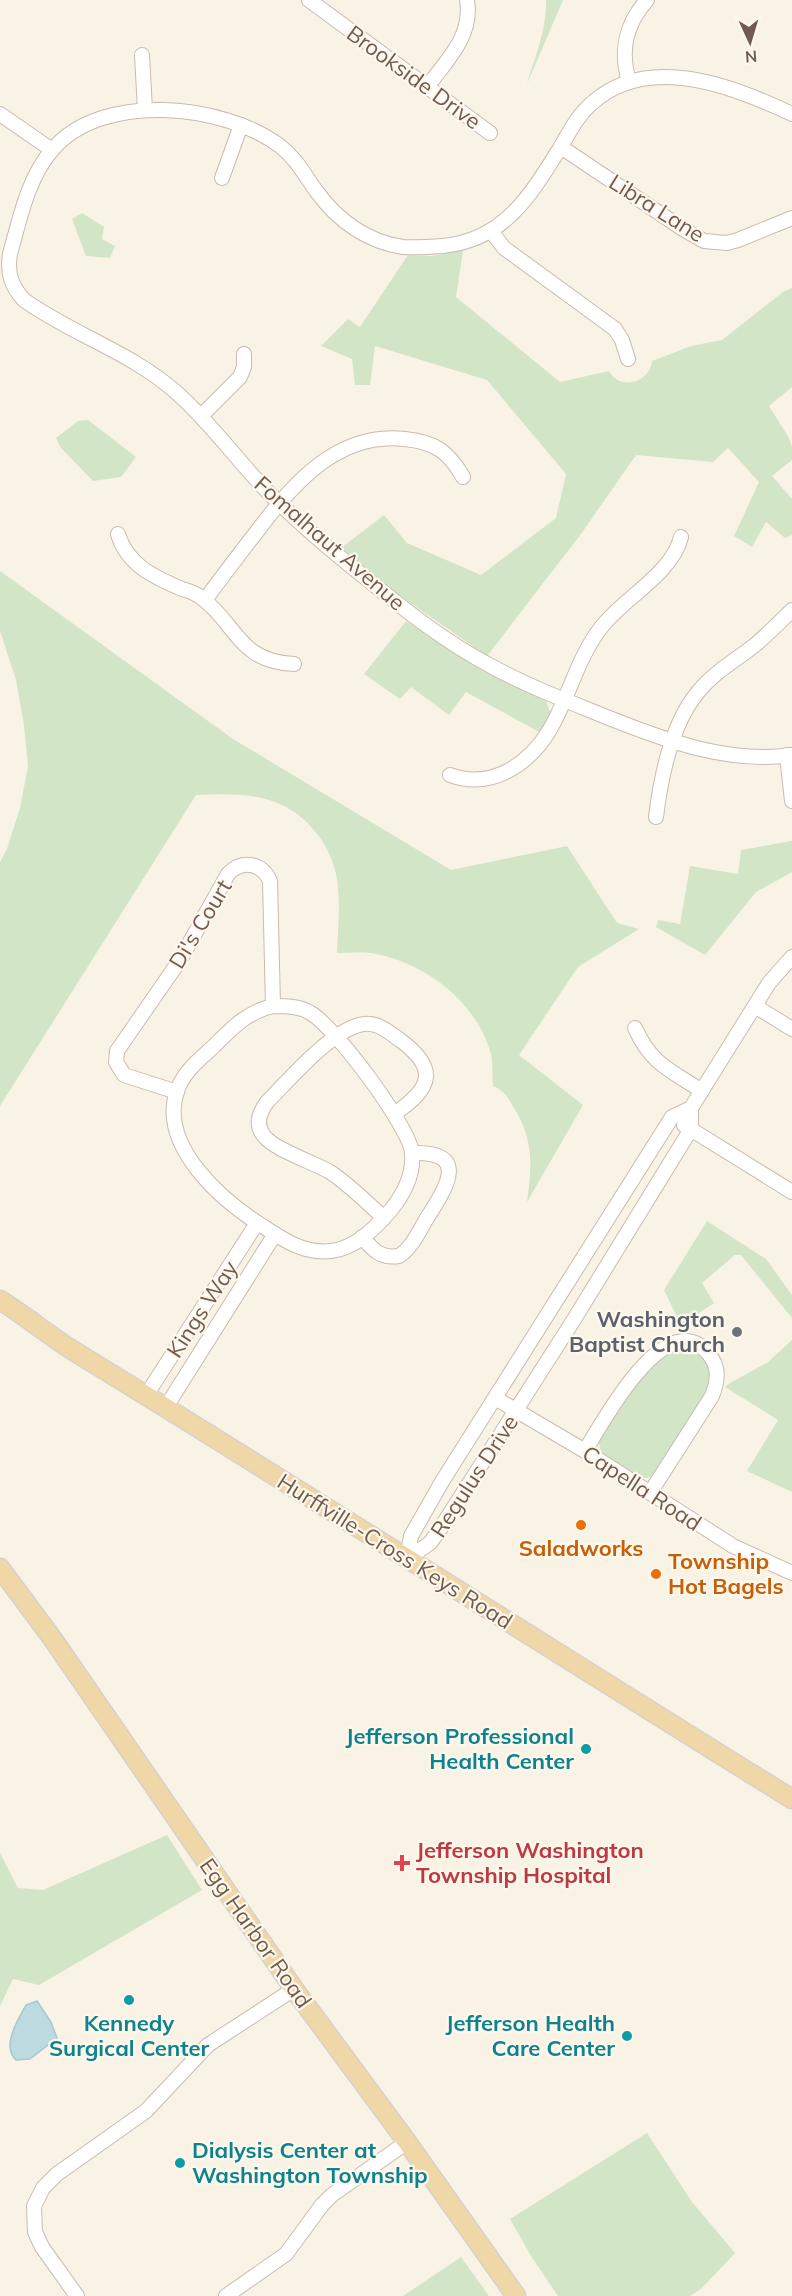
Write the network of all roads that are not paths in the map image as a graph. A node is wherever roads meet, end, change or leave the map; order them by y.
1 (309, 0) edge
2 (467, 0) edge
3 (647, 0) edge
4 (142, 55) dead end
5 (629, 82) junction
6 (427, 87) junction
7 (145, 110) junction
8 (0, 114) edge
9 (792, 114) edge
10 (242, 125) junction
11 (490, 133) dead end
12 (561, 147) junction
13 (52, 150) junction
14 (222, 178) dead end
15 (792, 218) edge
16 (491, 231) junction
17 (6, 288) edge
18 (244, 354) dead end
19 (628, 359) dead end
20 (201, 416) junction
21 (463, 477) dead end
22 (279, 503) junction
23 (118, 534) dead end
24 (681, 537) dead end
25 (205, 600) junction
26 (792, 610) edge
27 (294, 664) dead end
28 (564, 699) junction
29 (673, 742) junction
30 (790, 755) edge
31 (450, 775) dead end
32 (792, 801) edge
33 (656, 817) dead end
34 (792, 957) edge
35 (273, 1006) junction
36 (755, 1006) junction
37 (635, 1028) dead end
38 (792, 1029) edge
39 (337, 1038) junction
40 (702, 1091) junction
41 (177, 1092) junction
42 (690, 1108) junction
43 (394, 1114) junction
44 (672, 1117) junction
45 (691, 1129) junction
46 (412, 1153) junction
47 (792, 1192) edge
48 (384, 1218) junction
49 (257, 1223) junction
50 (275, 1234) junction
51 (362, 1237) junction
52 (0, 1300) edge
53 (147, 1394) junction
54 (495, 1398) junction
55 (166, 1407) junction
56 (516, 1411) junction
57 (585, 1451) junction
58 (446, 1476) junction
59 (466, 1489) junction
60 (650, 1493) junction
61 (407, 1559) junction
62 (0, 1568) edge
63 (792, 1573) edge
64 (792, 1799) edge
65 (294, 1989) junction
66 (407, 2142) junction
67 (76, 2296) edge
68 (226, 2296) edge
69 (516, 2296) edge

1 - 6 street, Brookside Drive
2 - 6 street
3 - 5 street
4 - 7 street
5 - 9 street, Fomalhaut Avenue
5 - 12 street, Fomalhaut Avenue
6 - 11 street, Brookside Drive
7 - 10 street, Fomalhaut Avenue
7 - 13 street, Fomalhaut Avenue
8 - 13 street
10 - 14 street
10 - 16 street, Fomalhaut Avenue
12 - 15 street, Libra Lane
12 - 16 street, Fomalhaut Avenue
13 - 17 street, Fomalhaut Avenue
16 - 19 street
17 - 20 street, Fomalhaut Avenue
18 - 20 street
20 - 22 street, Fomalhaut Avenue
21 - 22 street
22 - 25 street
22 - 28 street, Fomalhaut Avenue
23 - 25 street
24 - 28 street
25 - 27 street
26 - 29 street
28 - 29 street, Fomalhaut Avenue
28 - 31 street
29 - 30 street, Fomalhaut Avenue
29 - 33 street
30 - 32 street
34 - 36 street
35 - 39 street
35 - 41 street
35 - 41 street, Di's Court
36 - 38 street
36 - 40 street
37 - 40 street
39 - 43 street
39 - 43 street
39 - 48 street
40 - 42 street
41 - 49 street
42 - 44 street
42 - 45 street
43 - 46 street
44 - 45 street
44 - 54 street, Regulus Drive
45 - 47 street
45 - 56 street, Regulus Drive
46 - 48 street
46 - 51 street
48 - 51 street
49 - 50 street
49 - 53 street, Kings Way
50 - 51 street
50 - 55 street, Kings Way
52 - 53 main road, Hurffville-Cross Keys Road
53 - 55 main road, Hurffville-Cross Keys Road
54 - 56 street, Capella Road
54 - 58 street, Regulus Drive
55 - 61 main road, Hurffville-Cross Keys Road
56 - 57 street, Capella Road
56 - 59 street, Regulus Drive
57 - 60 street, Capella Road
57 - 60 street
58 - 59 street
58 - 61 street, Regulus Drive
59 - 61 street, Regulus Drive
60 - 63 street, Capella Road
61 - 64 main road, Hurffville-Cross Keys Road
62 - 65 main road, Egg Harbor Road
65 - 66 main road, Egg Harbor Road
65 - 67 street
66 - 68 street
66 - 69 main road, Egg Harbor Road

